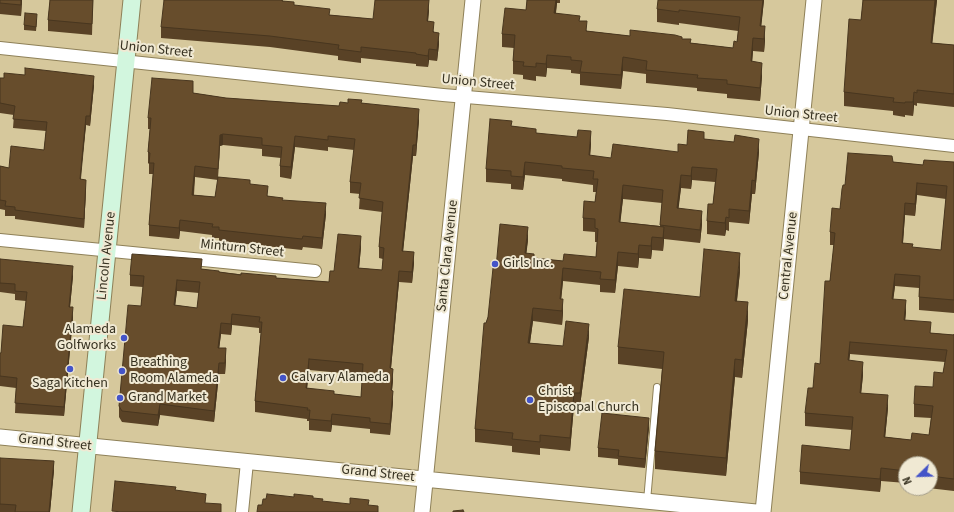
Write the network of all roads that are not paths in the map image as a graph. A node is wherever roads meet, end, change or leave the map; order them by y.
1 (132, 0) edge
2 (473, 0) edge
3 (814, 0) edge
4 (0, 48) edge
5 (126, 62) junction
6 (463, 97) junction
7 (801, 130) junction
8 (954, 146) edge
9 (0, 240) edge
10 (107, 251) junction
11 (315, 271) dead end
12 (657, 387) dead end
13 (0, 437) edge
14 (88, 446) junction
15 (247, 462) junction
16 (425, 479) junction
17 (647, 501) junction
18 (81, 512) edge
19 (242, 512) edge
20 (422, 512) edge
21 (756, 512) edge
22 (763, 512) edge

1 - 5 main road, Lincoln Avenue
2 - 6 street, Santa Clara Avenue
3 - 7 street, Central Avenue
4 - 5 street, Union Street
5 - 6 street, Union Street
5 - 10 main road, Lincoln Avenue
6 - 7 street, Union Street
6 - 16 street, Santa Clara Avenue
7 - 8 street, Union Street
7 - 22 street, Central Avenue
9 - 10 street, Minturn Street
10 - 11 street, Minturn Street
10 - 14 main road, Lincoln Avenue
12 - 17 lane
13 - 14 street, Grand Street
14 - 15 street, Grand Street
14 - 18 main road, Lincoln Avenue
15 - 16 street, Grand Street
15 - 19 street
16 - 17 street, Grand Street
16 - 20 street, Santa Clara Avenue
17 - 21 street, Grand Street

